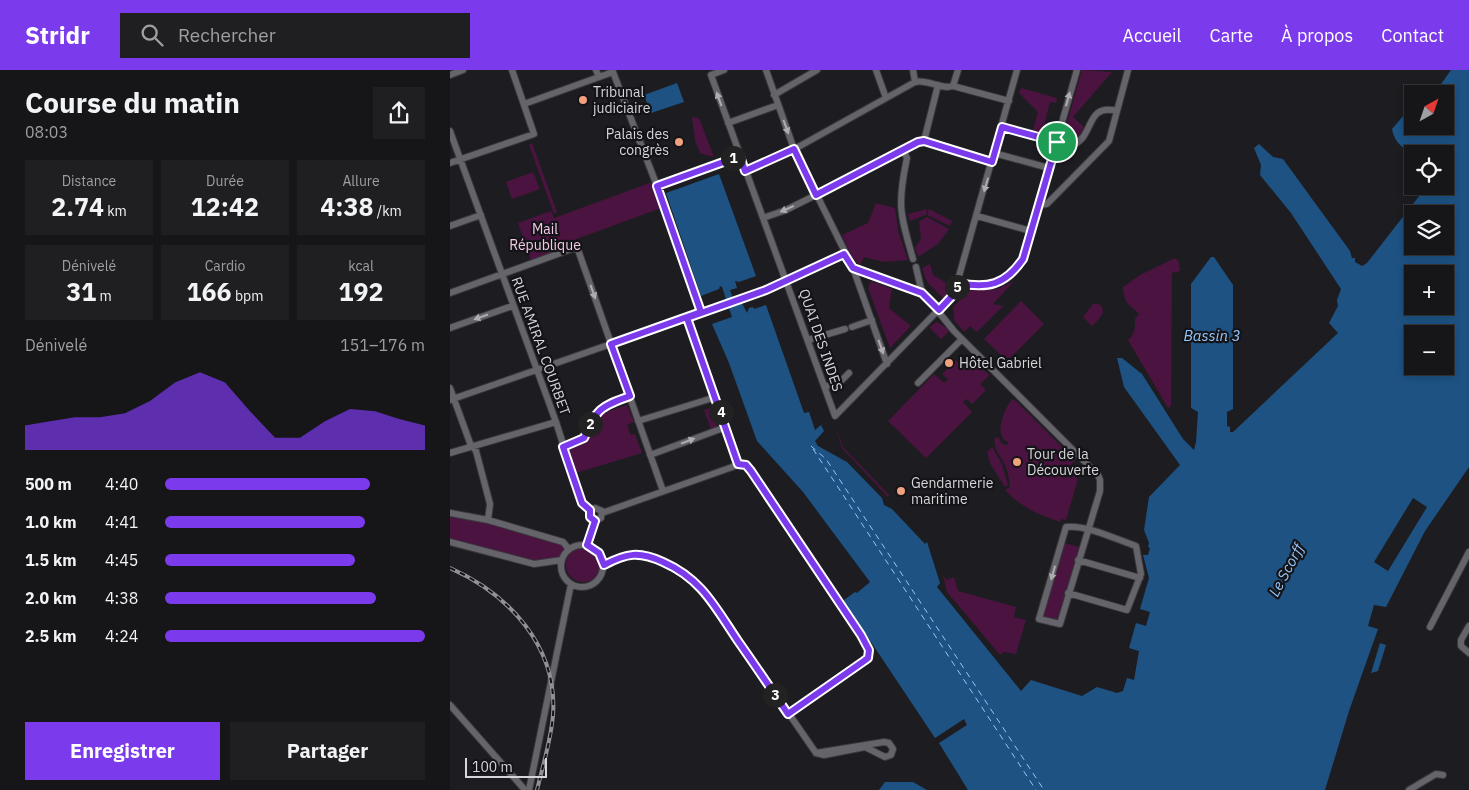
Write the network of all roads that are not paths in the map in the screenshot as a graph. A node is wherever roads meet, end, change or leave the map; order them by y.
1 (463, 70) edge
2 (512, 70) edge
3 (596, 70) edge
4 (724, 70) edge
5 (766, 70) edge
6 (817, 70) edge
7 (876, 70) edge
8 (913, 70) edge
9 (958, 70) edge
10 (1017, 70) edge
11 (1077, 70) edge
12 (1128, 70) edge
13 (450, 75) edge
14 (599, 77) junction
15 (915, 82) junction
16 (938, 85) junction
17 (953, 86) junction
18 (774, 95) junction
19 (886, 98) junction
20 (1008, 101) junction
21 (524, 104) junction
22 (778, 105) junction
23 (1117, 111) junction
24 (728, 124) junction
25 (1002, 127) junction
26 (450, 130) edge
27 (924, 141) junction
28 (1057, 142) junction
29 (794, 149) junction
30 (903, 150) junction
31 (994, 153) junction
32 (740, 156) junction
33 (461, 159) junction
34 (992, 162) junction
35 (450, 163) edge
36 (1049, 168) junction
37 (745, 171) junction
38 (657, 186) junction
39 (816, 195) junction
40 (1038, 205) junction
41 (481, 214) junction
42 (977, 216) junction
43 (763, 218) junction
44 (450, 226) edge
45 (1031, 231) junction
46 (844, 254) junction
47 (913, 259) dead end
48 (916, 267) dead end
49 (853, 268) junction
50 (502, 275) junction
51 (786, 281) junction
52 (958, 283) junction
53 (450, 293) edge
54 (922, 293) junction
55 (512, 306) junction
56 (939, 310) junction
57 (703, 312) junction
58 (687, 318) junction
59 (872, 320) junction
60 (852, 327) dead end
61 (450, 328) edge
62 (845, 329) dead end
63 (962, 339) junction
64 (808, 340) junction
65 (611, 344) junction
66 (887, 364) junction
67 (536, 370) junction
68 (849, 373) dead end
69 (918, 384) dead end
70 (825, 386) junction
71 (450, 388) edge
72 (630, 396) junction
73 (716, 397) junction
74 (452, 399) edge
75 (638, 421) junction
76 (556, 422) junction
77 (726, 427) junction
78 (473, 447) junction
79 (563, 447) junction
80 (450, 453) edge
81 (650, 456) junction
82 (738, 464) junction
83 (663, 491) junction
84 (590, 510) junction
85 (450, 513) edge
86 (602, 513) junction
87 (488, 520) junction
88 (595, 521) junction
89 (1086, 530) junction
90 (450, 542) edge
91 (587, 545) junction
92 (568, 548) junction
93 (1469, 552) edge
94 (562, 560) junction
95 (1078, 560) junction
96 (604, 565) junction
97 (1140, 578) junction
98 (571, 584) junction
99 (1068, 593) junction
100 (1469, 626) edge
101 (1430, 627) dead end
102 (1469, 653) edge
103 (450, 705) edge
104 (788, 714) junction
105 (816, 753) junction
106 (1443, 776) dead end
107 (525, 790) edge
108 (529, 790) edge
109 (1409, 790) edge

1 - 13 street
2 - 21 street
3 - 14 street
24 -> 4 street, QUAI DES INDES
5 - 18 street
6 - 18 street
7 - 19 street
8 - 15 street
9 - 17 street
10 - 20 street
28 -> 11 street
12 - 23 street
14 - 21 street
14 - 38 street
15 - 16 street
15 - 19 street
16 - 17 street
16 - 27 street
17 - 20 street
18 - 22 street
19 - 29 street
20 - 25 street
21 - 33 street
22 - 24 street
22 -> 29 street
23 - 28 street
23 - 40 street
24 - 32 street, QUAI DES INDES
25 - 28 street
25 - 31 street
26 - 33 street, RUE AMIRAL COURBET
27 - 30 street
27 - 34 street
28 - 36 street
29 - 37 street
29 - 39 street
30 - 39 street
30 - 47 street
31 - 34 street
31 - 36 street
32 - 37 street, QUAI DES INDES
32 - 38 street
33 - 35 street
33 - 41 street, RUE AMIRAL COURBET
34 -> 42 street
36 - 40 street
37 - 43 street, QUAI DES INDES
38 - 57 street
39 -> 43 street
39 - 46 street
40 - 45 street
41 - 44 street
41 - 50 street, RUE AMIRAL COURBET
42 - 45 street
42 - 52 street
43 - 51 street, QUAI DES INDES
45 - 52 street
46 - 49 street
46 - 51 street
48 - 54 street
49 - 54 street
49 - 59 street
50 - 53 street
50 - 55 street, RUE AMIRAL COURBET
50 -> 65 street
51 - 57 street
51 - 64 street, QUAI DES INDES
52 - 56 street
54 - 56 street
55 -> 61 street
55 - 67 street, RUE AMIRAL COURBET
56 - 63 street
56 - 66 street
57 - 58 street
58 - 65 street
58 - 73 street
59 - 60 street
59 -> 66 street
62 - 64 street
63 - 69 street
63 - 89 street
64 - 70 street, QUAI DES INDES
65 - 67 street
65 - 72 street
66 - 70 street, QUAI DES INDES
67 - 74 street
67 - 76 street, RUE AMIRAL COURBET
68 - 70 street
71 - 74 street
72 - 75 street
72 - 79 street
73 - 75 street
73 - 77 street
74 - 78 street
75 - 81 street
76 - 78 street
76 - 79 street, RUE AMIRAL COURBET
81 -> 77 street
77 - 82 street
78 - 80 street
78 - 87 street
79 - 84 street, RUE AMIRAL COURBET
81 - 83 street
82 - 83 street
82 - 104 street
83 - 86 street
84 - 86 street
84 - 88 street
85 - 87 street
86 - 88 street
87 - 92 street
88 - 91 street
89 - 95 street
89 - 97 street
89 -> 99 street
90 - 94 street
91 - 92 street
91 - 96 street
92 - 94 street
93 - 101 street
94 - 98 street
95 - 97 street
95 - 99 street
96 - 98 street
96 - 104 street
97 - 99 street
98 - 108 street
100 - 102 street
103 - 107 street
104 - 105 street
105 - 105 street
106 - 109 street

